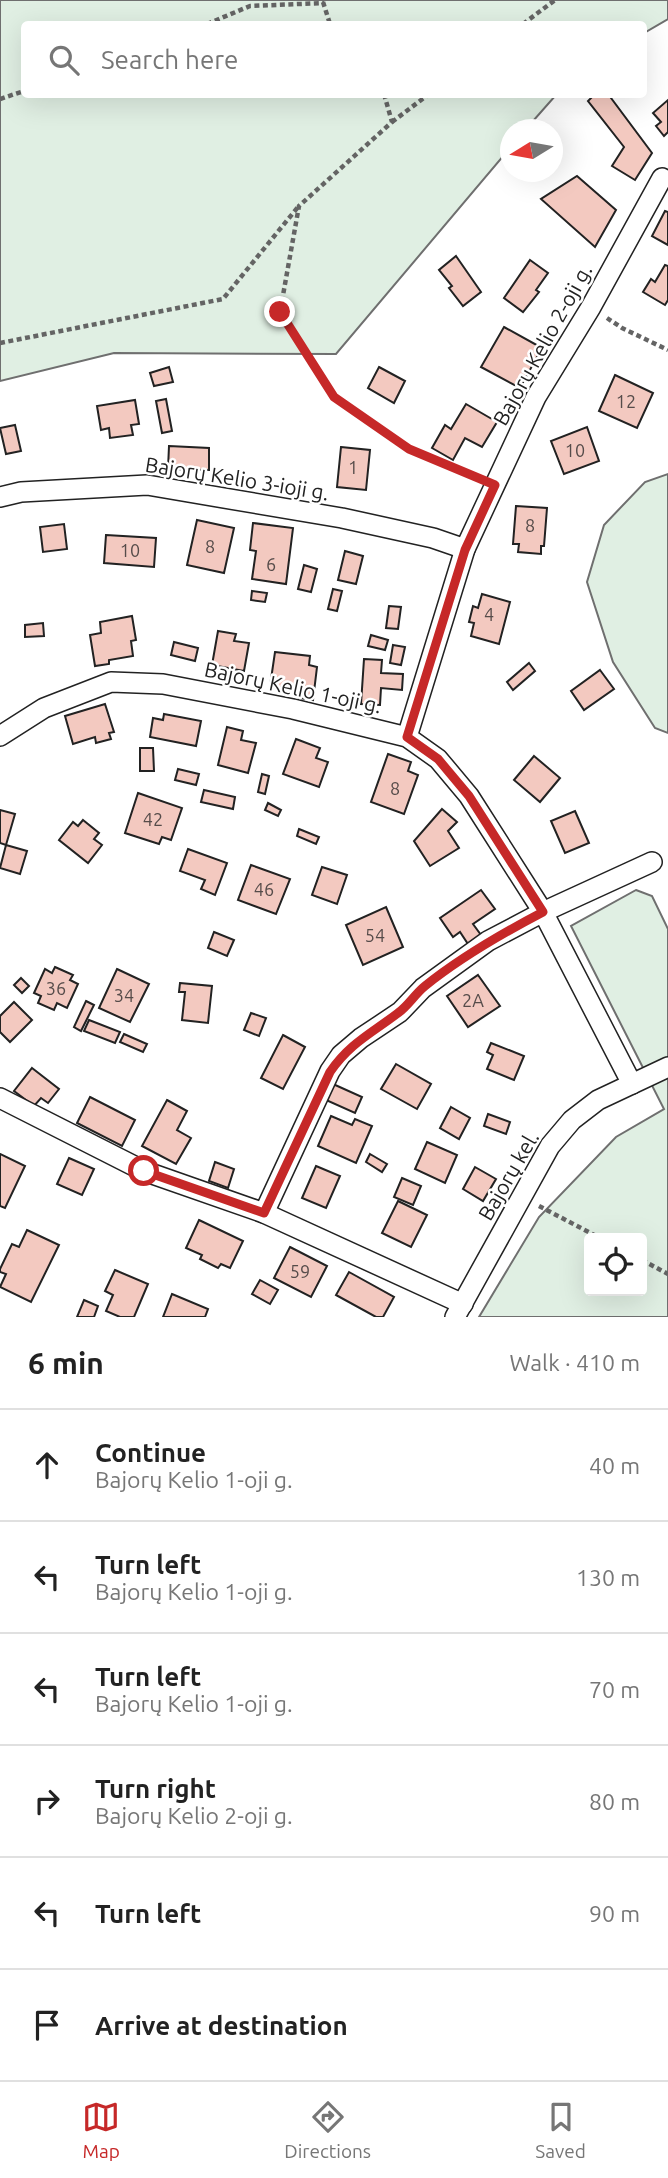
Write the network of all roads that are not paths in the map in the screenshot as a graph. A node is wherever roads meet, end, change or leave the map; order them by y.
1 (662, 178) dead end
2 (0, 497) edge
3 (465, 550) junction
4 (0, 736) edge
5 (407, 737) junction
6 (652, 862) dead end
7 (543, 912) junction
8 (668, 1067) edge
9 (632, 1084) junction
10 (0, 1098) edge
11 (264, 1213) junction
12 (459, 1310) edge

1 - 3 street, Bajorų Kelio 2-oji g.
2 - 3 street, Bajorų Kelio 3-ioji g.
3 - 5 street, Bajorų Kelio 2-oji g.
4 - 5 street, Bajorų Kelio 1-oji g.
5 - 7 street, Bajorų Kelio 1-oji g.
6 - 7 street
7 - 9 street, Bajorų Kelio 1-oji g.
7 - 11 street
8 - 9 street, Bajorų kel.
9 - 12 street, Bajorų kel.
10 - 11 street
11 - 12 street

